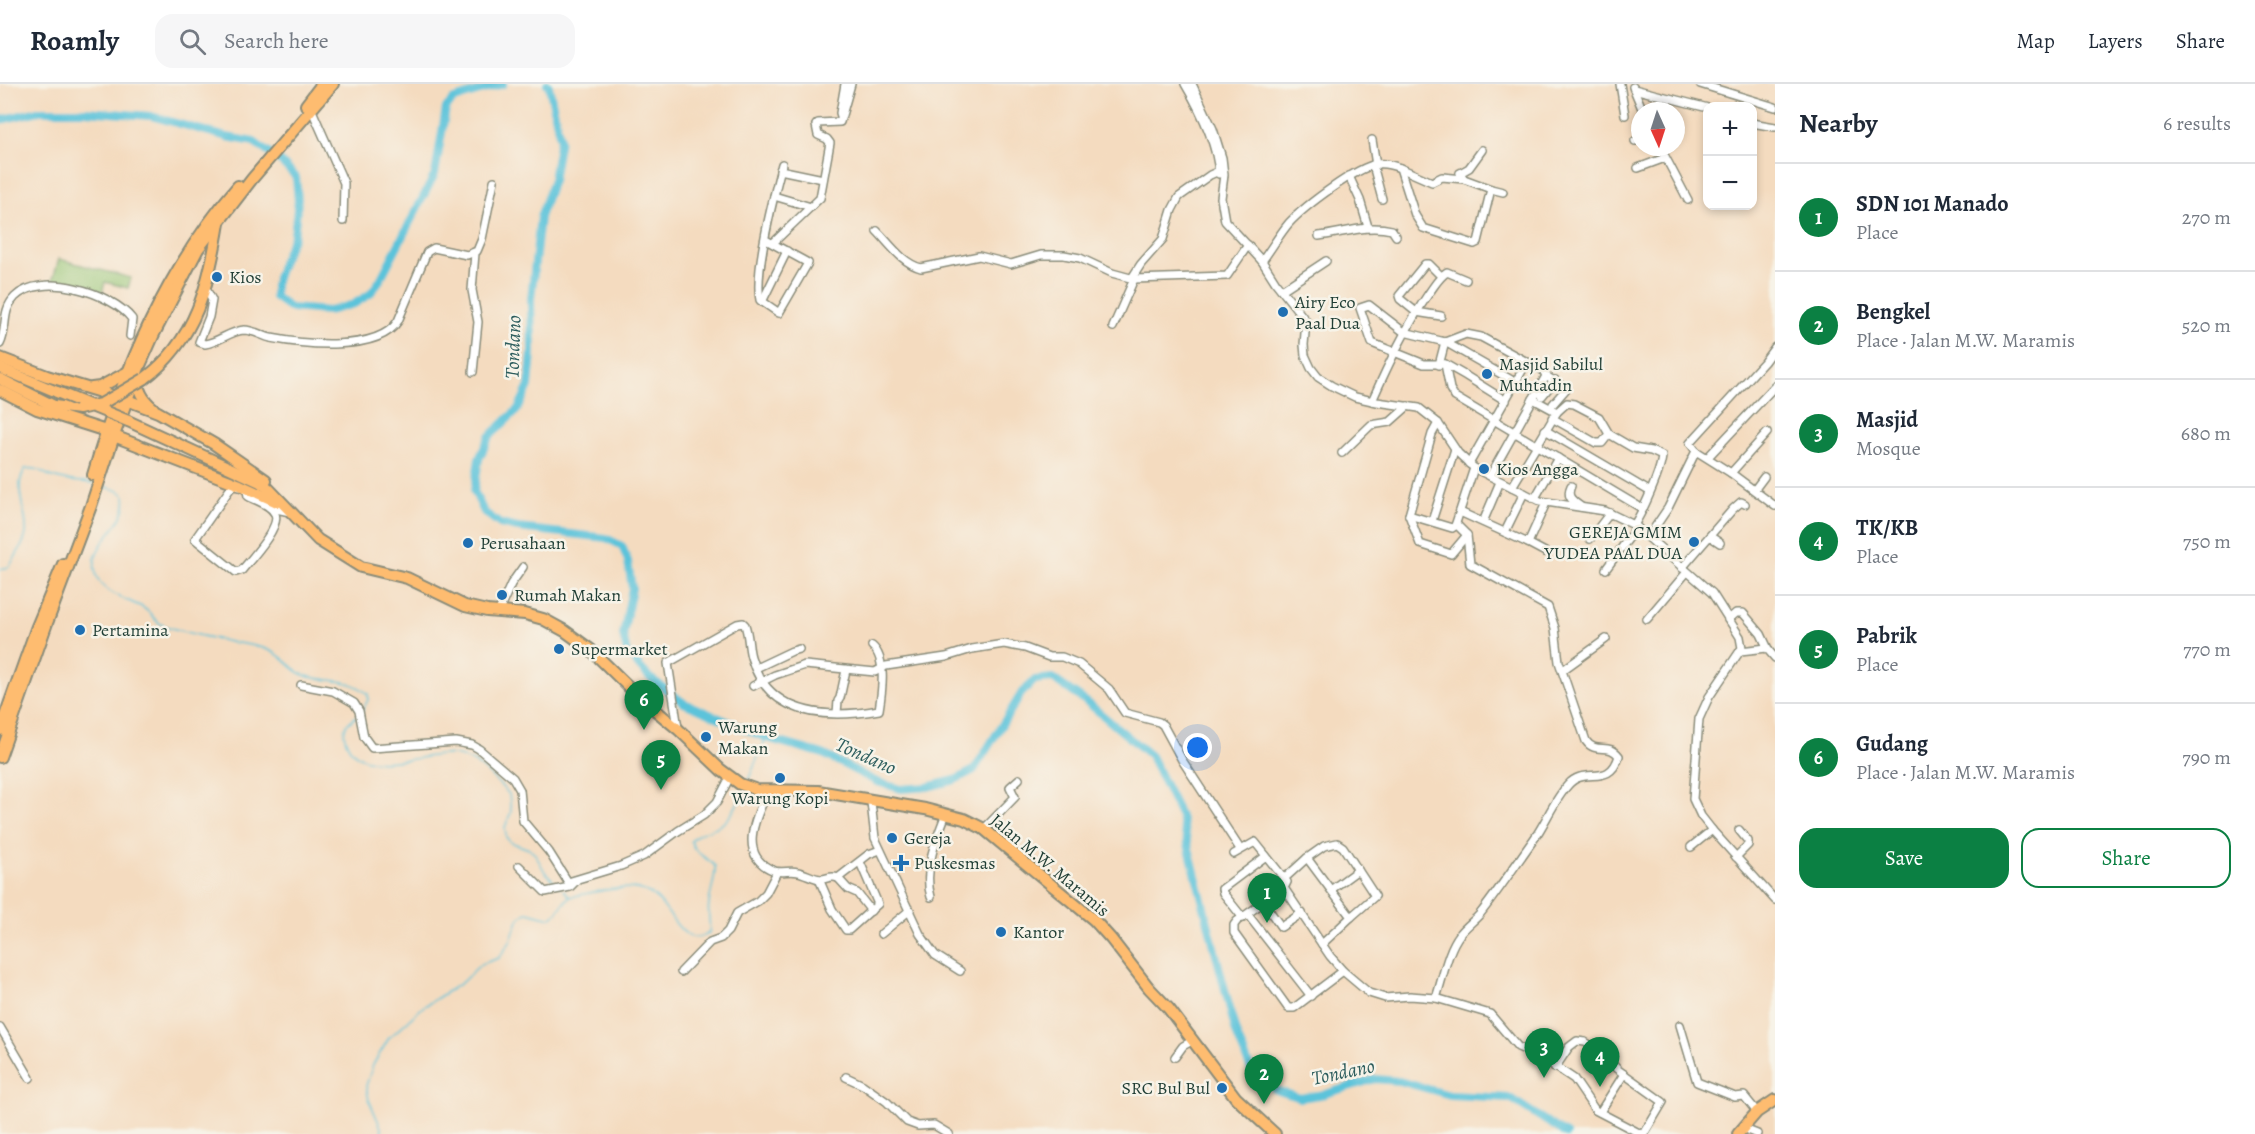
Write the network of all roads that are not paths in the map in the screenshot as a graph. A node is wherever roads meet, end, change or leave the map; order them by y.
1 (322, 84) edge
2 (333, 84) edge
3 (845, 84) edge
4 (851, 84) edge
5 (1185, 84) edge
6 (1192, 84) edge
7 (1620, 84) edge
8 (1700, 84) edge
9 (1633, 86) edge
10 (1639, 102) edge
11 (1703, 107) edge
12 (1775, 107) edge
13 (311, 108) junction
14 (1625, 115) dead end
15 (841, 116) junction
16 (1757, 124) edge
17 (1775, 127) edge
18 (291, 128) junction
19 (1210, 130) junction
20 (1372, 140) dead end
21 (1482, 150) dead end
22 (1665, 158) joint
23 (1374, 165) junction
24 (1400, 168) junction
25 (1638, 168) dead end
26 (1219, 171) junction
27 (1349, 176) junction
28 (823, 179) junction
29 (1464, 179) junction
30 (494, 181) dead end
31 (1222, 188) junction
32 (1491, 189) junction
33 (238, 191) junction
34 (1503, 192) dead end
35 (774, 196) junction
36 (1382, 199) dead end
37 (1688, 200) dead end
38 (811, 207) junction
39 (343, 221) dead end
40 (219, 223) junction
41 (1368, 227) junction
42 (877, 231) dead end
43 (1319, 236) dead end
44 (1396, 236) dead end
45 (769, 242) junction
46 (1248, 245) junction
47 (787, 251) junction
48 (475, 253) junction
49 (1262, 261) junction
50 (1326, 261) dead end
51 (1441, 276) junction
52 (1133, 278) junction
53 (1466, 280) dead end
54 (205, 287) junction
55 (1282, 290) junction
56 (762, 303) junction
57 (1416, 312) junction
58 (1441, 316) dead end
59 (1113, 327) dead end
60 (1404, 332) junction
61 (130, 336) dead end
62 (1445, 342) junction
63 (0, 344) edge
64 (1775, 347) edge
65 (1394, 353) junction
66 (0, 358) edge
67 (1527, 362) junction
68 (1442, 365) junction
69 (0, 368) edge
70 (473, 372) dead end
71 (137, 374) junction
72 (1546, 376) junction
73 (0, 379) edge
74 (1555, 380) junction
75 (1515, 382) junction
76 (1775, 386) edge
77 (88, 389) junction
78 (0, 390) edge
79 (1542, 396) dead end
80 (123, 399) junction
81 (1533, 399) junction
82 (1372, 401) junction
83 (1506, 401) junction
84 (1553, 404) dead end
85 (1408, 406) junction
86 (158, 412) junction
87 (1555, 415) junction
88 (1494, 421) junction
89 (1438, 423) junction
90 (1545, 430) junction
91 (1514, 432) junction
92 (1767, 433) dead end
93 (110, 434) junction
94 (1609, 434) junction
95 (1537, 444) junction
96 (1455, 448) junction
97 (1696, 451) junction
98 (1342, 453) dead end
99 (1708, 457) junction
100 (1558, 458) junction
101 (1472, 466) junction
102 (1731, 473) junction
103 (1490, 476) junction
104 (1764, 477) dead end
105 (1500, 482) junction
106 (1571, 486) dead end
107 (1512, 487) junction
108 (1755, 489) junction
109 (248, 491) junction
110 (1650, 491) junction
111 (1524, 493) junction
112 (1535, 498) junction
113 (1546, 503) junction
114 (1745, 504) dead end
115 (1775, 506) edge
116 (285, 507) junction
117 (1581, 507) junction
118 (1643, 509) junction
119 (1460, 512) junction
120 (1610, 513) junction
121 (1409, 515) junction
122 (1432, 521) junction
123 (1483, 522) junction
124 (1456, 524) junction
125 (1636, 526) junction
126 (1505, 532) junction
127 (1467, 535) junction
128 (1648, 536) junction
129 (1711, 537) junction
130 (1590, 538) dead end
131 (1528, 543) junction
132 (1720, 543) dead end
133 (1545, 552) dead end
134 (523, 567) dead end
135 (1606, 568) dead end
136 (1684, 570) junction
137 (60, 581) junction
138 (498, 613) junction
139 (1647, 620) dead end
140 (1728, 620) junction
141 (1606, 639) dead end
142 (872, 646) dead end
143 (1767, 648) junction
144 (799, 649) dead end
145 (1740, 651) junction
146 (1775, 657) edge
147 (756, 668) junction
148 (846, 670) junction
149 (881, 670) junction
150 (1563, 670) junction
151 (762, 682) junction
152 (301, 685) dead end
153 (753, 686) dead end
154 (837, 713) junction
155 (677, 724) junction
156 (0, 730) edge
157 (0, 757) edge
158 (1019, 779) dead end
159 (740, 783) junction
160 (768, 791) junction
161 (871, 802) junction
162 (946, 814) junction
163 (984, 829) junction
164 (1712, 830) junction
165 (1739, 830) dead end
166 (1691, 847) dead end
167 (880, 850) junction
168 (1266, 856) junction
169 (1736, 857) junction
170 (1307, 858) junction
171 (860, 862) junction
172 (519, 866) dead end
173 (1358, 870) junction
174 (777, 872) junction
175 (838, 878) junction
176 (1285, 878) junction
177 (819, 879) junction
178 (578, 880) junction
179 (1284, 888) junction
180 (1332, 889) junction
181 (931, 897) dead end
182 (1775, 900) edge
183 (1264, 903) junction
184 (910, 910) junction
185 (871, 911) junction
186 (1302, 914) junction
187 (1245, 916) junction
188 (1351, 917) junction
189 (881, 934) dead end
190 (1322, 944) junction
191 (960, 971) dead end
192 (1343, 971) junction
193 (681, 972) dead end
194 (1311, 996) junction
195 (1436, 998) junction
196 (1680, 1025) dead end
197 (0, 1027) edge
198 (1192, 1041) junction
199 (1174, 1057) dead end
200 (1556, 1068) junction
201 (1624, 1074) junction
202 (846, 1077) dead end
203 (30, 1078) dead end
204 (1775, 1100) edge
205 (1600, 1112) junction
206 (1757, 1112) junction
207 (1740, 1131) edge
208 (949, 1134) edge
209 (1275, 1134) edge
210 (1642, 1134) edge
211 (1757, 1134) edge

1 - 18 highway
2 - 13 highway
3 - 15 street
4 - 15 street
5 - 19 street
6 - 19 street
7 - 14 street
8 - 12 street
9 - 10 street
9 - 11 street
13 - 18 highway
13 - 39 street
15 - 28 street
16 - 17 street
18 - 33 highway
19 - 26 street
19 - 31 street
20 - 23 street
21 - 29 street
22 - 25 street
22 - 37 street
23 - 24 street
23 - 27 street
23 - 36 street
24 - 29 street
24 - 32 street
26 - 31 street
26 - 52 street
27 - 41 street
27 - 49 street
28 - 35 street
28 - 38 street
29 - 32 street
30 - 48 street
31 - 46 street
32 - 34 street
33 - 40 highway
33 - 71 highway
35 - 38 street
35 - 45 street
38 - 45 street
40 - 54 highway
40 - 71 highway
41 - 43 street
41 - 44 street
42 - 52 street
45 - 47 street
45 - 56 street
46 - 49 street
46 - 52 street
47 - 56 street
47 - 56 street
48 - 54 street
48 - 70 street
49 - 55 street
50 - 55 street
51 - 53 street
51 - 57 street
51 - 57 street
52 - 59 street
54 - 71 highway
55 - 82 street
57 - 58 street
57 - 60 street
60 - 62 street
60 - 65 street
60 - 65 street
61 - 63 street
62 - 67 street
62 - 68 street
62 - 75 street
64 - 97 street
65 - 68 street
65 - 82 street
66 - 77 highway
67 - 72 street
67 - 75 street
68 - 83 street
68 - 88 street
69 - 116 highway, bridge
71 - 73 highway, bridge
71 - 77 highway
71 - 80 highway
71 - 86 highway
72 - 74 street
72 - 81 street
74 - 79 street
74 - 84 street
75 - 83 street
76 - 99 street
77 - 80 highway
78 - 93 highway
80 - 86 highway
80 - 93 highway
81 - 87 street
81 - 91 street
82 - 85 street
83 - 88 street
85 - 89 street
85 - 98 street
86 - 116 highway
87 - 90 street
87 - 94 street
87 - 94 street
88 - 91 street
88 - 101 street
89 - 96 street
89 - 121 street
90 - 95 street
90 - 110 street
91 - 95 street
91 - 103 street
92 - 102 street
93 - 116 highway
93 - 137 highway
94 - 110 street
95 - 100 street
95 - 107 street
96 - 101 street
96 - 122 street
97 - 99 street
97 - 128 street
99 - 102 street
100 - 112 street
100 - 118 street
101 - 103 street
101 - 119 street
102 - 108 street
103 - 105 street
104 - 108 street
105 - 107 street
105 - 123 street
106 - 117 street
107 - 111 street
108 - 115 street
109 - 109 street
109 - 116 street
110 - 118 street
111 - 112 street
111 - 126 street
112 - 113 street
113 - 117 street
113 - 131 street
114 - 129 street
116 - 138 highway
117 - 120 street
118 - 125 street
119 - 123 street
119 - 124 street
120 - 125 street
120 - 130 street
121 - 122 street
121 - 127 street
122 - 124 street
123 - 126 street
124 - 127 street
125 - 128 street
125 - 135 street
126 - 131 street
127 - 150 street
128 - 136 street
129 - 132 street
129 - 136 street
131 - 133 street
134 - 138 street
136 - 139 street
136 - 140 street
137 - 156 highway
137 - 157 highway
138 - 155 highway
140 - 143 street
140 - 145 street
141 - 150 street
142 - 149 street
143 - 145 street
143 - 146 street
144 - 147 street
145 - 164 street
147 - 151 street
147 - 155 street
148 - 149 street
148 - 151 street
148 - 154 street
149 - 154 street
149 - 168 street
150 - 195 street
151 - 153 street
151 - 154 street
152 - 178 street
155 - 159 highway
158 - 163 street
159 - 160 highway, Jalan M.W. Maramis
159 - 178 street
160 - 161 highway, Jalan M.W. Maramis
160 - 174 street
161 - 162 highway, Jalan M.W. Maramis
161 - 167 street
162 - 163 highway, Jalan M.W. Maramis
162 - 181 street
163 - 198 highway, Jalan M.W. Maramis
164 - 166 street
164 - 169 street
165 - 169 street
167 - 171 street
167 - 184 street
168 - 176 street
168 - 187 street
169 - 182 street
170 - 173 street
170 - 176 street
170 - 180 street
171 - 175 street
171 - 185 street
172 - 178 street
173 - 180 street
173 - 188 street
174 - 177 street
174 - 193 street
175 - 177 street
175 - 185 street
176 - 179 street
177 - 185 street
179 - 183 street
179 - 186 street
180 - 188 street
183 - 186 street
183 - 187 street
184 - 189 street
184 - 191 street
186 - 190 street
187 - 194 street
187 - 194 street
188 - 190 street
190 - 192 street
192 - 194 street
192 - 195 street
195 - 200 street
196 - 206 street
197 - 203 street
198 - 199 street
198 - 209 highway, Jalan M.W. Maramis
200 - 201 street
200 - 205 street
201 - 205 street
201 - 210 street
202 - 208 street
204 - 206 highway
205 - 210 street
206 - 207 highway
207 - 211 street

